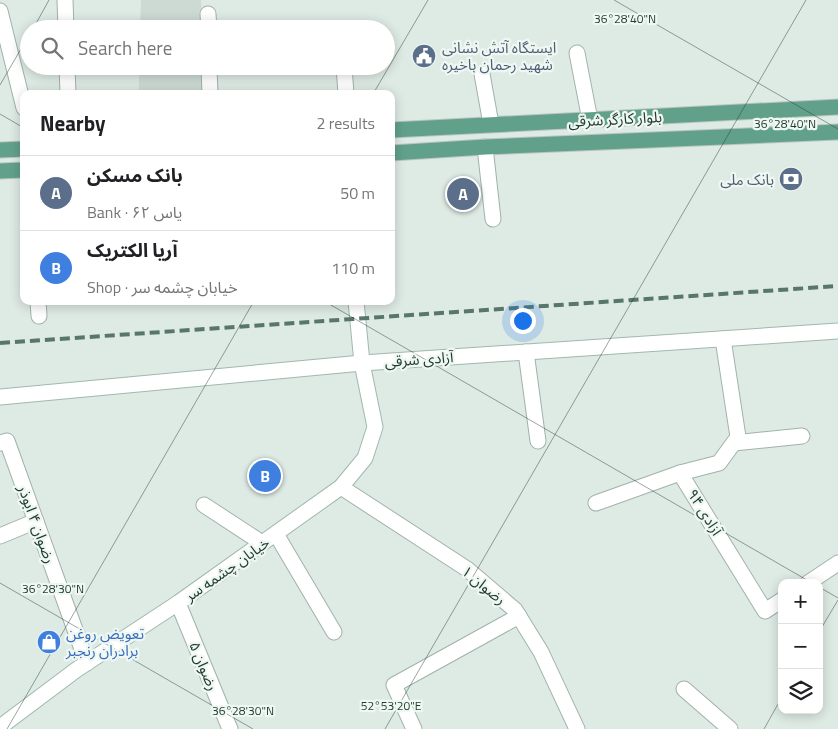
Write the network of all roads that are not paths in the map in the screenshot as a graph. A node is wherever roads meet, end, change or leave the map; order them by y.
1 (65, 0) edge
2 (0, 12) edge
3 (66, 20) edge
4 (577, 53) dead end
5 (482, 74) dead end
6 (67, 75) edge
7 (209, 75) edge
8 (345, 75) edge
9 (68, 90) edge
10 (210, 90) edge
11 (346, 90) edge
12 (20, 92) edge
13 (838, 107) edge
14 (700, 114) junction
15 (590, 120) junction
16 (492, 124) junction
17 (395, 130) edge
18 (838, 132) edge
19 (702, 138) junction
20 (485, 147) junction
21 (20, 149) edge
22 (0, 150) edge
23 (395, 153) edge
24 (20, 170) edge
25 (0, 172) edge
26 (492, 219) dead end
27 (356, 305) edge
28 (838, 331) edge
29 (722, 339) junction
30 (526, 352) junction
31 (362, 363) junction
32 (1, 397) edge
33 (802, 436) dead end
34 (4, 442) edge
35 (538, 442) dead end
36 (734, 443) junction
37 (680, 473) junction
38 (341, 487) junction
39 (596, 503) dead end
40 (204, 505) dead end
41 (36, 521) junction
42 (276, 534) junction
43 (0, 536) edge
44 (262, 543) junction
45 (838, 563) edge
46 (814, 579) edge
47 (778, 602) edge
48 (178, 603) junction
49 (519, 616) junction
50 (334, 632) dead end
51 (87, 663) junction
52 (684, 689) dead end
53 (4, 726) edge
54 (230, 729) edge
55 (414, 729) edge
56 (577, 729) edge
57 (730, 729) edge

1 - 3 street
2 - 12 street
4 - 15 street
5 - 16 street
6 - 9 street
7 - 10 street
8 - 11 street
13 - 14 main road, بلوار کارگر شرقی
14 - 15 main road, بلوار کارگر شرقی
14 - 19 main road
15 - 16 main road, بلوار کارگر شرقی
16 - 17 main road, بلوار کارگر شرقی
18 - 19 main road, بلوار کارگر شرقی
19 - 20 main road, بلوار کارگر شرقی
20 - 23 main road, بلوار کارگر شرقی
20 - 26 street
21 - 22 main road
24 - 25 main road
27 - 31 street, خیابان چشمه سر
28 - 29 street, آزادی شرقی
29 - 30 street, آزادی شرقی
29 - 36 street
30 - 31 street, آزادی شرقی
30 - 35 street
31 - 32 street, آزادی شرقی
31 - 38 street, خیابان چشمه سر
33 - 36 street
34 - 41 street, رضوان ۴ ابوذر
36 - 37 street
37 - 39 street, آزادی ۹۴
37 - 47 street, آزادی ۹۴
38 - 42 street, خیابان چشمه سر
38 - 49 street, رضوان ۱
40 - 44 street
41 - 43 street
41 - 51 street, رضوان ۴ ابوذر
42 - 44 street, خیابان چشمه سر
42 - 50 street
44 - 48 street, خیابان چشمه سر
45 - 46 street
48 - 51 street, خیابان چشمه سر
48 - 54 street, رضوان ۵
49 - 55 street
49 - 56 street, رضوان ۱
51 - 53 street, خیابان چشمه سر
52 - 57 street

